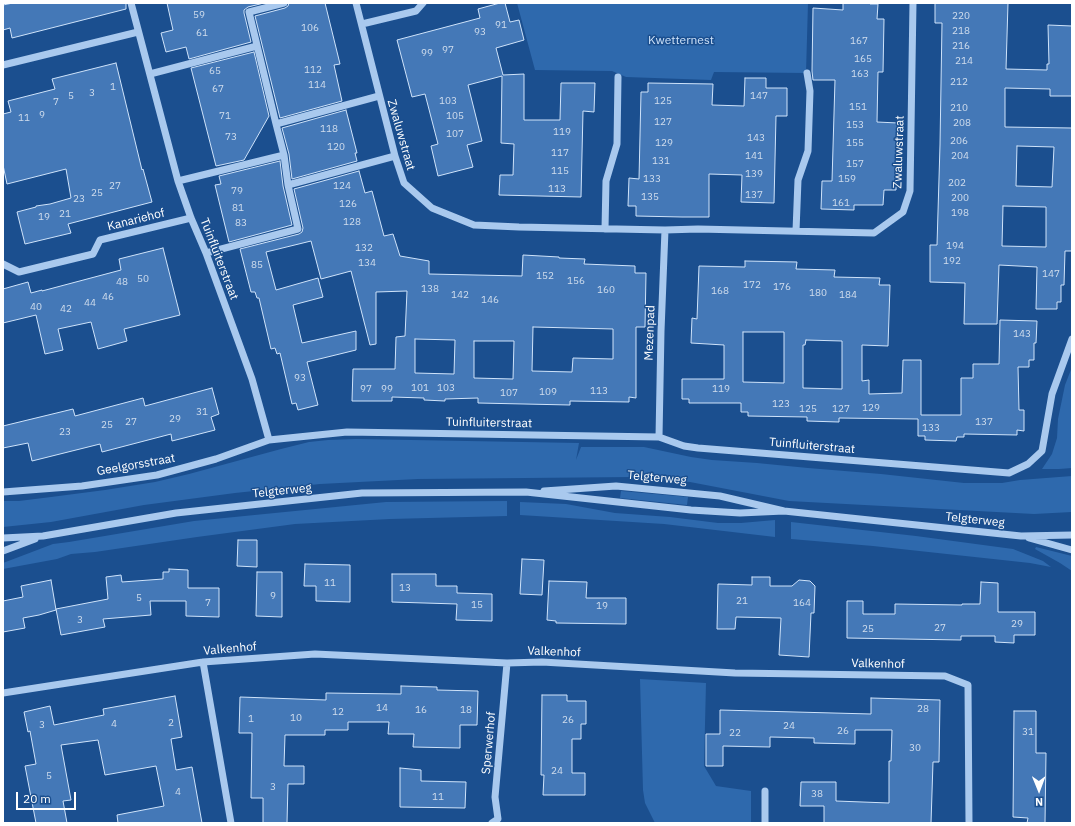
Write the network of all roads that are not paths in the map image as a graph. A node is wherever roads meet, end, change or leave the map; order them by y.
1 (131, 3) edge
2 (284, 3) edge
3 (356, 3) edge
4 (423, 3) edge
5 (913, 3) edge
6 (362, 24) junction
7 (138, 32) junction
8 (257, 46) junction
9 (3, 65) edge
10 (807, 73) dead end
11 (150, 74) junction
12 (618, 77) dead end
13 (379, 96) junction
14 (276, 124) junction
15 (284, 156) junction
16 (395, 156) junction
17 (178, 181) junction
18 (288, 185) junction
19 (190, 218) junction
20 (605, 229) junction
21 (664, 230) junction
22 (796, 231) junction
23 (206, 253) junction
24 (3, 264) edge
25 (1072, 339) edge
26 (659, 437) junction
27 (269, 440) junction
28 (3, 492) edge
29 (526, 492) junction
30 (784, 511) junction
31 (1072, 535) edge
32 (43, 536) junction
33 (1022, 536) junction
34 (3, 538) edge
35 (1072, 550) edge
36 (3, 551) edge
37 (203, 662) junction
38 (507, 663) junction
39 (3, 693) edge
40 (765, 791) dead end
41 (231, 823) edge
42 (492, 823) edge
43 (765, 823) edge
44 (969, 823) edge

1 - 7 street, Tuinfluiterstraat
2 - 8 street
3 - 6 street, Zwaluwstraat
4 - 6 street
5 - 22 street, Zwaluwstraat
6 - 13 street, Zwaluwstraat
7 - 9 street
7 - 11 street, Tuinfluiterstraat
8 - 11 street
8 - 14 street
10 - 22 street
11 - 17 street, Tuinfluiterstraat
12 - 20 street
13 - 14 street
13 - 16 street, Zwaluwstraat
14 - 15 street
15 - 17 street
15 - 18 street
16 - 18 street
16 - 20 street, Zwaluwstraat
17 - 19 street, Tuinfluiterstraat
18 - 23 street
19 - 23 street, Tuinfluiterstraat
19 - 24 street, Kanariehof
20 - 21 street, Zwaluwstraat
21 - 22 street, Zwaluwstraat
21 - 26 street, Mezenpad
23 - 27 street, Tuinfluiterstraat
25 - 26 street, Tuinfluiterstraat
26 - 27 street, Tuinfluiterstraat
27 - 28 street, Geelgorsstraat
29 - 30 street, Telgterweg
29 - 30 street, Telgterweg
29 - 32 street, Telgterweg
30 - 33 street, Telgterweg
31 - 33 street, Telgterweg
32 - 34 street, Telgterweg
32 - 36 street, Telgterweg
33 - 35 street, Telgterweg
37 - 38 street, Valkenhof
37 - 39 street, Valkenhof
37 - 41 street
38 - 42 street, Sperwerhof
38 - 44 street, Valkenhof
40 - 43 street

